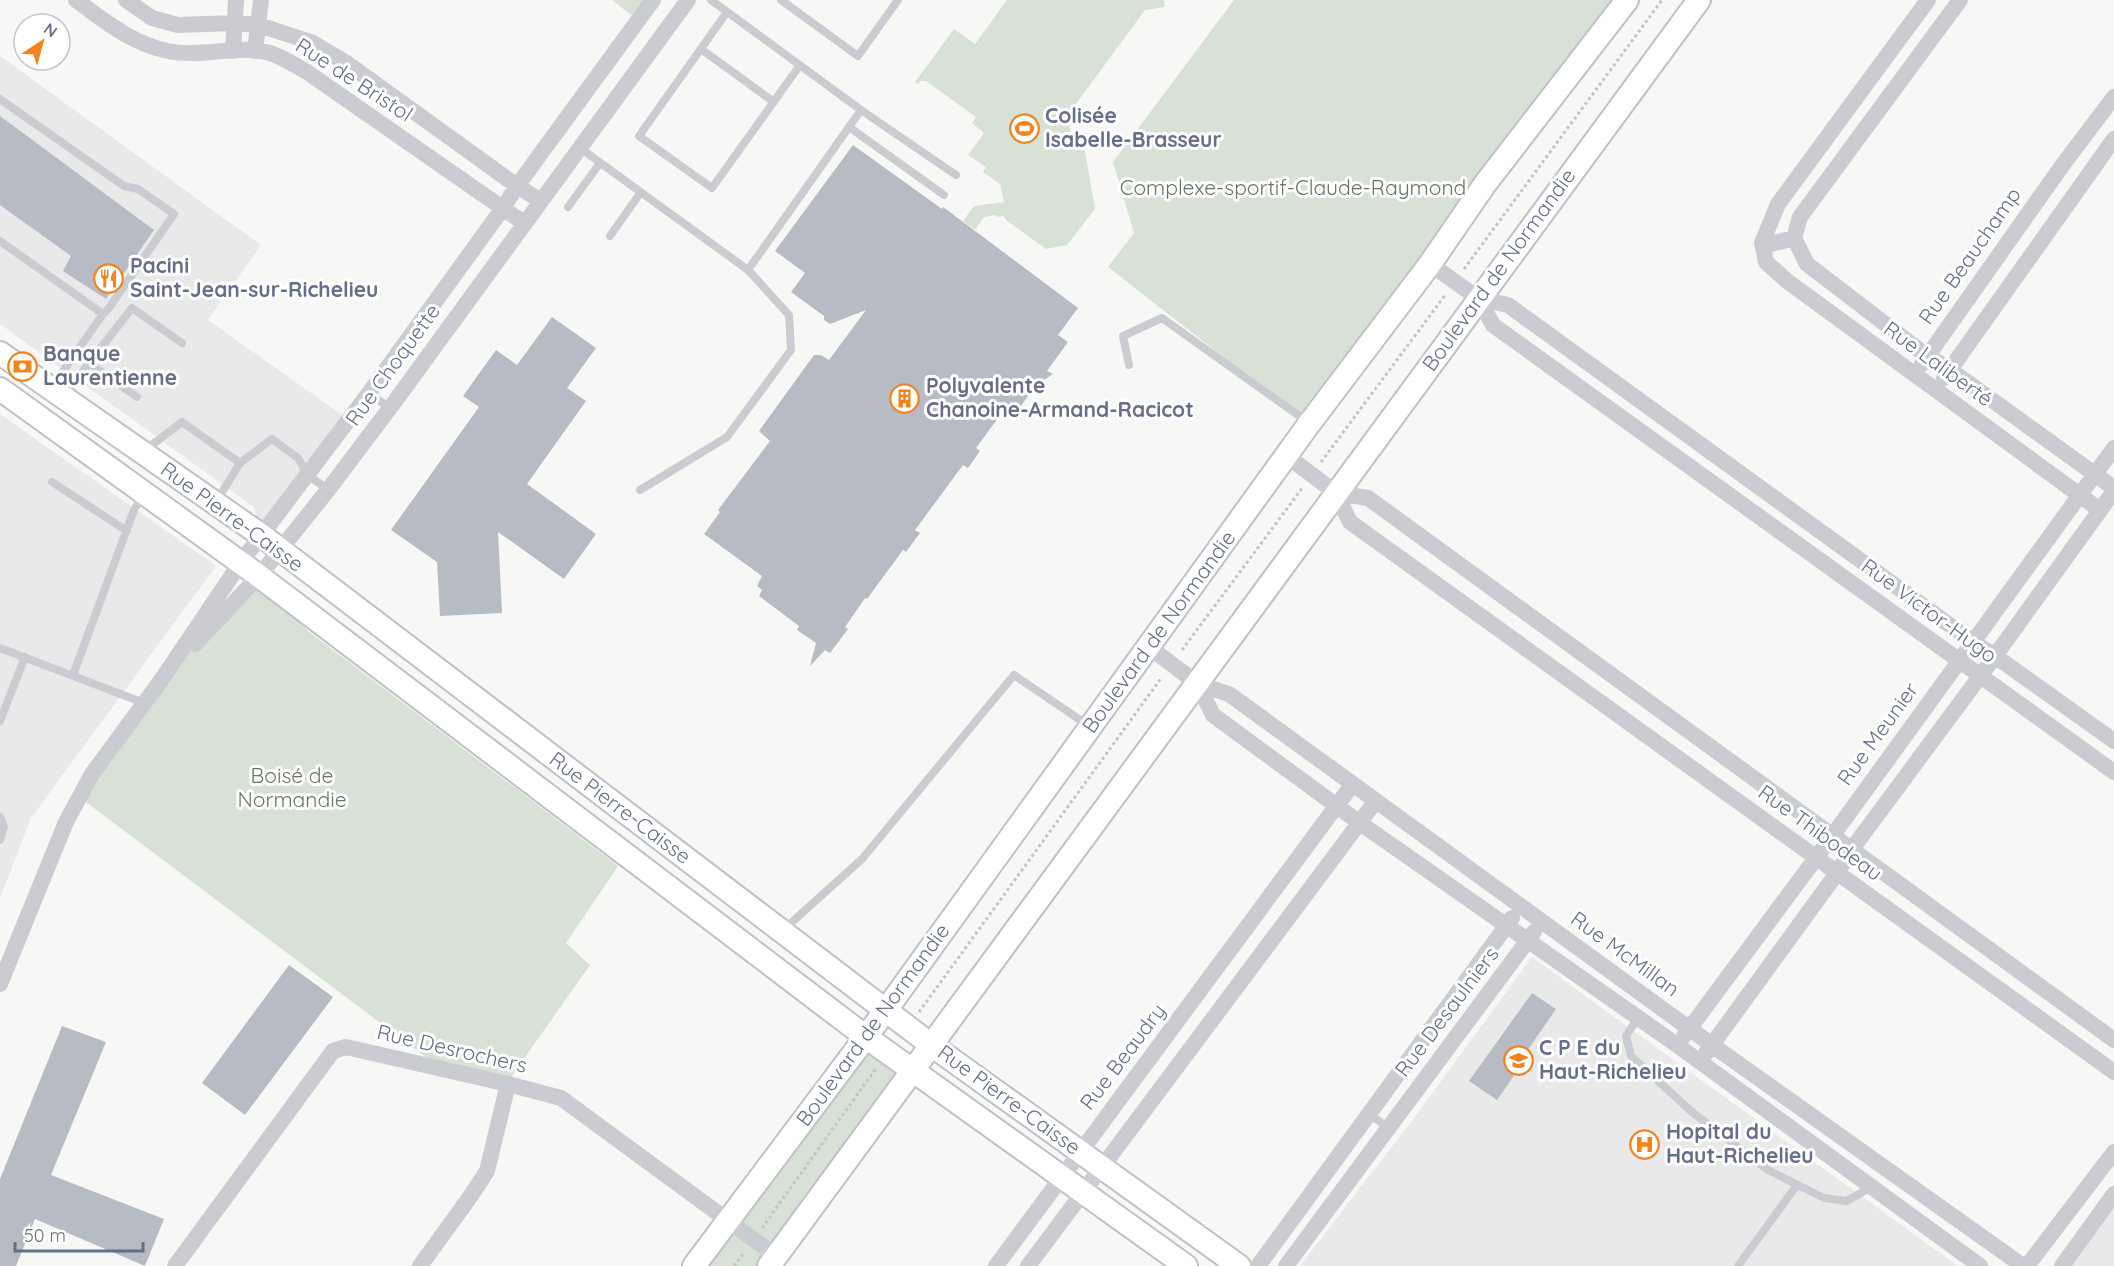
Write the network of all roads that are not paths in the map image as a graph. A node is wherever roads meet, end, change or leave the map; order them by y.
1 (76, 0) edge
2 (126, 0) edge
3 (236, 0) edge
4 (261, 0) edge
5 (653, 0) edge
6 (688, 0) edge
7 (711, 0) edge
8 (781, 0) edge
9 (898, 0) edge
10 (1627, 0) edge
11 (1699, 0) edge
12 (1928, 0) edge
13 (1960, 0) edge
14 (728, 12) junction
15 (235, 23) junction
16 (259, 25) junction
17 (620, 45) junction
18 (701, 50) junction
19 (233, 51) junction
20 (255, 51) junction
21 (643, 63) junction
22 (800, 65) junction
23 (2114, 97) edge
24 (0, 99) edge
25 (774, 102) junction
26 (861, 110) junction
27 (849, 127) junction
28 (2114, 139) edge
29 (580, 148) junction
30 (600, 163) junction
31 (2064, 163) junction
32 (956, 175) dead end
33 (2084, 179) junction
34 (517, 186) junction
35 (641, 192) junction
36 (944, 195) dead end
37 (541, 201) junction
38 (568, 207) dead end
39 (503, 208) junction
40 (524, 224) junction
41 (610, 236) dead end
42 (1794, 238) junction
43 (0, 241) edge
44 (1762, 246) junction
45 (1430, 264) junction
46 (748, 270) junction
47 (1478, 298) junction
48 (103, 314) junction
49 (182, 344) dead end
50 (0, 353) edge
51 (1927, 356) junction
52 (89, 363) junction
53 (1129, 365) dead end
54 (1949, 369) junction
55 (1915, 376) junction
56 (0, 389) edge
57 (1936, 391) junction
58 (57, 393) junction
59 (369, 393) junction
60 (137, 397) dead end
61 (390, 408) junction
62 (1309, 424) junction
63 (2114, 448) edge
64 (145, 455) junction
65 (1287, 456) junction
66 (240, 463) junction
67 (1731, 466) junction
68 (307, 474) junction
69 (2095, 474) junction
70 (52, 482) dead end
71 (1717, 486) junction
72 (328, 490) junction
73 (640, 490) dead end
74 (2114, 490) edge
75 (144, 492) junction
76 (1336, 493) junction
77 (2079, 494) junction
78 (215, 503) junction
79 (2100, 510) junction
80 (127, 531) junction
81 (261, 535) junction
82 (279, 549) junction
83 (241, 562) junction
84 (259, 576) junction
85 (1973, 642) junction
86 (1149, 646) junction
87 (0, 648) edge
88 (1995, 656) junction
89 (25, 657) junction
90 (1959, 660) junction
91 (73, 675) junction
92 (1980, 676) junction
93 (162, 679) junction
94 (1616, 680) junction
95 (1198, 684) junction
96 (1599, 702) junction
97 (144, 703) junction
98 (0, 721) edge
99 (1091, 727) junction
100 (2114, 741) edge
101 (548, 753) junction
102 (2114, 772) edge
103 (526, 779) junction
104 (1353, 785) junction
105 (1375, 802) junction
106 (1337, 806) junction
107 (0, 817) edge
108 (1359, 823) junction
109 (643, 825) junction
110 (1833, 835) junction
111 (0, 840) edge
112 (1852, 849) junction
113 (621, 851) junction
114 (1816, 858) junction
115 (1837, 873) junction
116 (726, 889) junction
117 (1521, 907) junction
118 (705, 915) junction
119 (1542, 922) junction
120 (1507, 925) junction
121 (782, 932) junction
122 (1527, 941) junction
123 (762, 958) junction
124 (1221, 963) junction
125 (2030, 978) junction
126 (1244, 980) junction
127 (0, 984) edge
128 (2015, 999) junction
129 (1650, 1000) junction
130 (886, 1010) junction
131 (1639, 1017) junction
132 (1689, 1028) junction
133 (866, 1036) junction
134 (2114, 1040) edge
135 (930, 1044) junction
136 (1677, 1045) junction
137 (1712, 1046) junction
138 (1700, 1062) junction
139 (912, 1069) junction
140 (2114, 1072) edge
141 (508, 1084) junction
142 (1370, 1114) junction
143 (1388, 1128) junction
144 (1080, 1152) junction
145 (2114, 1152) edge
146 (1101, 1167) junction
147 (1062, 1176) junction
148 (1797, 1185) junction
149 (1871, 1186) junction
150 (1083, 1192) junction
151 (2114, 1194) edge
152 (728, 1222) junction
153 (773, 1261) edge
154 (1976, 1265) edge
155 (175, 1266) edge
156 (420, 1266) edge
157 (694, 1266) edge
158 (996, 1266) edge
159 (1028, 1266) edge
160 (1186, 1266) edge
161 (1239, 1266) edge
162 (1258, 1266) edge
163 (1286, 1266) edge
164 (1738, 1266) edge
165 (2025, 1266) edge
166 (2062, 1266) edge

1 - 19 street, Rue de Bristol
2 - 15 street, Rue de Bristol
3 - 15 street
4 - 16 street
5 - 17 street, Rue Choquette
6 - 21 street, Rue Choquette
7 - 14 lane
8 - 9 lane
10 - 45 street, Boulevard de Normandie
11 - 47 street, Boulevard de Normandie
12 - 44 street
13 - 42 street
14 - 18 lane
14 - 22 lane
15 - 16 street, Rue de Bristol
15 - 19 street
16 - 20 street
16 - 34 street, Rue de Bristol
17 - 21 street
17 - 34 street, Rue Choquette
18 - 25 lane
18 - 25 lane
19 - 20 street, Rue de Bristol
20 - 39 street, Rue de Bristol
21 - 29 street, Rue Choquette
22 - 25 lane
22 - 26 lane
23 - 31 street, Rue Beauchamp
24 - 48 lane
26 - 27 lane
26 - 32 lane
27 - 36 lane
27 - 46 lane
28 - 33 street
29 - 30 lane
29 - 37 street, Rue Choquette
30 - 35 lane
30 - 38 lane
31 - 33 street
31 - 51 street, Rue Beauchamp
33 - 54 street
34 - 37 street, Rue de Bristol
34 - 39 street, Rue Choquette
35 - 41 lane
35 - 46 lane
37 - 40 street, Rue Choquette
39 - 40 street, Rue de Bristol
39 - 59 street, Rue Choquette
40 - 61 street, Rue Choquette
42 - 44 street
42 - 51 street, Rue Laliberté
43 - 48 lane
44 - 55 street, Rue Laliberté
45 - 47 street, Rue Victor-Hugo
45 - 62 street, Boulevard de Normandie
46 - 73 lane
47 - 67 street, Rue Victor-Hugo
47 - 71 street, Rue Victor-Hugo
47 - 76 street, Boulevard de Normandie
48 - 58 lane
49 - 52 lane
50 - 58 street, Rue Pierre-Caisse
51 - 54 street, Rue Laliberté
51 - 55 street, Rue Beauchamp
52 - 58 lane
52 - 60 lane
53 - 62 lane
54 - 57 street
54 - 69 street, Rue Laliberté
55 - 57 street, Rue Laliberté
56 - 75 street, Rue Pierre-Caisse
57 - 77 street, Rue Laliberté
58 - 64 street, Rue Pierre-Caisse
59 - 61 lane
59 - 68 street, Rue Choquette
61 - 72 street, Rue Choquette
62 - 65 street, Boulevard de Normandie
63 - 69 street, Rue Meunier
64 - 66 lane
64 - 78 street, Rue Pierre-Caisse
65 - 76 street, Rue Thibodeau
65 - 86 street, Boulevard de Normandie
66 - 68 lane
66 - 78 lane
67 - 71 street
67 - 85 street, Rue Victor-Hugo
68 - 72 lane
68 - 81 street, Rue Choquette
69 - 74 street, Rue Laliberté
69 - 77 street, Rue Meunier
70 - 80 lane
71 - 90 street, Rue Victor-Hugo
72 - 82 street, Rue Choquette
74 - 79 street
75 - 80 lane
75 - 83 street, Rue Pierre-Caisse
76 - 94 street, Rue Thibodeau
76 - 95 street, Boulevard de Normandie
76 - 96 street, Rue Thibodeau
77 - 79 street, Rue Laliberté
77 - 85 street, Rue Meunier
78 - 81 street, Rue Pierre-Caisse
79 - 88 street
80 - 91 lane
81 - 82 street, Rue Pierre-Caisse
81 - 83 street, Rue Choquette
82 - 84 street, Rue Choquette
82 - 101 street, Rue Pierre-Caisse
83 - 84 street, Rue Pierre-Caisse
83 - 93 street, Rue Choquette
84 - 93 street, Rue Choquette
84 - 103 street, Rue Pierre-Caisse
85 - 88 street, Rue Victor-Hugo
85 - 90 street, Rue Meunier
86 - 95 street, Rue McMillan
86 - 99 street, Boulevard de Normandie
87 - 89 lane
88 - 92 street
88 - 100 street, Rue Victor-Hugo
89 - 91 lane
89 - 98 lane
90 - 92 street, Rue Victor-Hugo
90 - 110 street, Rue Meunier
91 - 97 lane
92 - 102 street, Rue Victor-Hugo
92 - 112 street
93 - 97 street, Rue Choquette
94 - 96 street
94 - 110 street, Rue Thibodeau
95 - 104 street, Rue McMillan
95 - 106 street, Rue McMillan
95 - 135 street, Boulevard de Normandie
96 - 114 street, Rue Thibodeau
97 - 127 street, Rue Choquette
99 - 121 lane
99 - 130 street, Boulevard de Normandie
101 - 103 street
101 - 109 street, Rue Pierre-Caisse
103 - 113 street, Rue Pierre-Caisse
104 - 105 street, Rue McMillan
104 - 106 street, Rue Beaudry
105 - 108 street
105 - 117 street, Rue McMillan
106 - 108 street, Rue McMillan
106 - 124 street, Rue Beaudry
107 - 111 lane
108 - 120 street, Rue McMillan
108 - 126 street
109 - 113 street
109 - 116 street, Rue Pierre-Caisse
110 - 112 street, Rue Thibodeau
110 - 114 street, Rue Meunier
112 - 115 street
112 - 125 street, Rue Thibodeau
113 - 118 street, Rue Pierre-Caisse
114 - 115 street, Rue Thibodeau
114 - 132 street, Rue Meunier
115 - 128 street, Rue Thibodeau
115 - 137 street
116 - 118 street
116 - 121 street, Rue Pierre-Caisse
117 - 119 street, Rue McMillan
117 - 120 street, Rue Desaulniers
118 - 123 street, Rue Pierre-Caisse
119 - 122 street, Rue Desaulniers
119 - 129 street, Rue McMillan
120 - 122 street, Rue McMillan
120 - 142 street, Rue Desaulniers
121 - 123 street
121 - 130 street, Rue Pierre-Caisse
122 - 131 street, Rue McMillan
122 - 143 street, Rue Desaulniers
123 - 133 street, Rue Pierre-Caisse
124 - 126 street
124 - 144 street, Rue Beaudry
125 - 128 street
125 - 134 street, Rue Thibodeau
126 - 146 street
128 - 140 street, Rue Thibodeau
129 - 131 street
129 - 132 street, Rue McMillan
130 - 133 street, Boulevard de Normandie
130 - 135 street, Rue Pierre-Caisse
131 - 136 street, Rue McMillan
131 - 148 lane
132 - 136 street, Rue Meunier
132 - 137 street, Rue McMillan
133 - 139 street, Rue Pierre-Caisse
133 - 152 street, Boulevard de Normandie
135 - 139 street, Boulevard de Normandie
135 - 144 street, Rue Pierre-Caisse
136 - 138 street, Rue McMillan
137 - 138 street
137 - 165 street, Rue McMillan
138 - 149 street, Rue McMillan
139 - 147 street, Rue Pierre-Caisse
139 - 153 street, Boulevard de Normandie
141 - 152 street, Rue Desrochers
141 - 155 street, Rue Desrochers
141 - 156 street
142 - 143 lane
142 - 162 street, Rue Desaulniers
143 - 163 street, Rue Desaulniers
144 - 146 street, Rue Pierre-Caisse
144 - 147 street, Rue Beaudry
145 - 165 street
146 - 150 street
146 - 161 street, Rue Pierre-Caisse
147 - 150 street, Rue Pierre-Caisse
147 - 158 street, Rue Beaudry
148 - 149 lane
148 - 164 lane
149 - 154 street, Rue McMillan
150 - 159 street
150 - 160 street, Rue Pierre-Caisse
151 - 166 street
152 - 153 street, Rue Desrochers
152 - 157 street, Boulevard de Normandie

